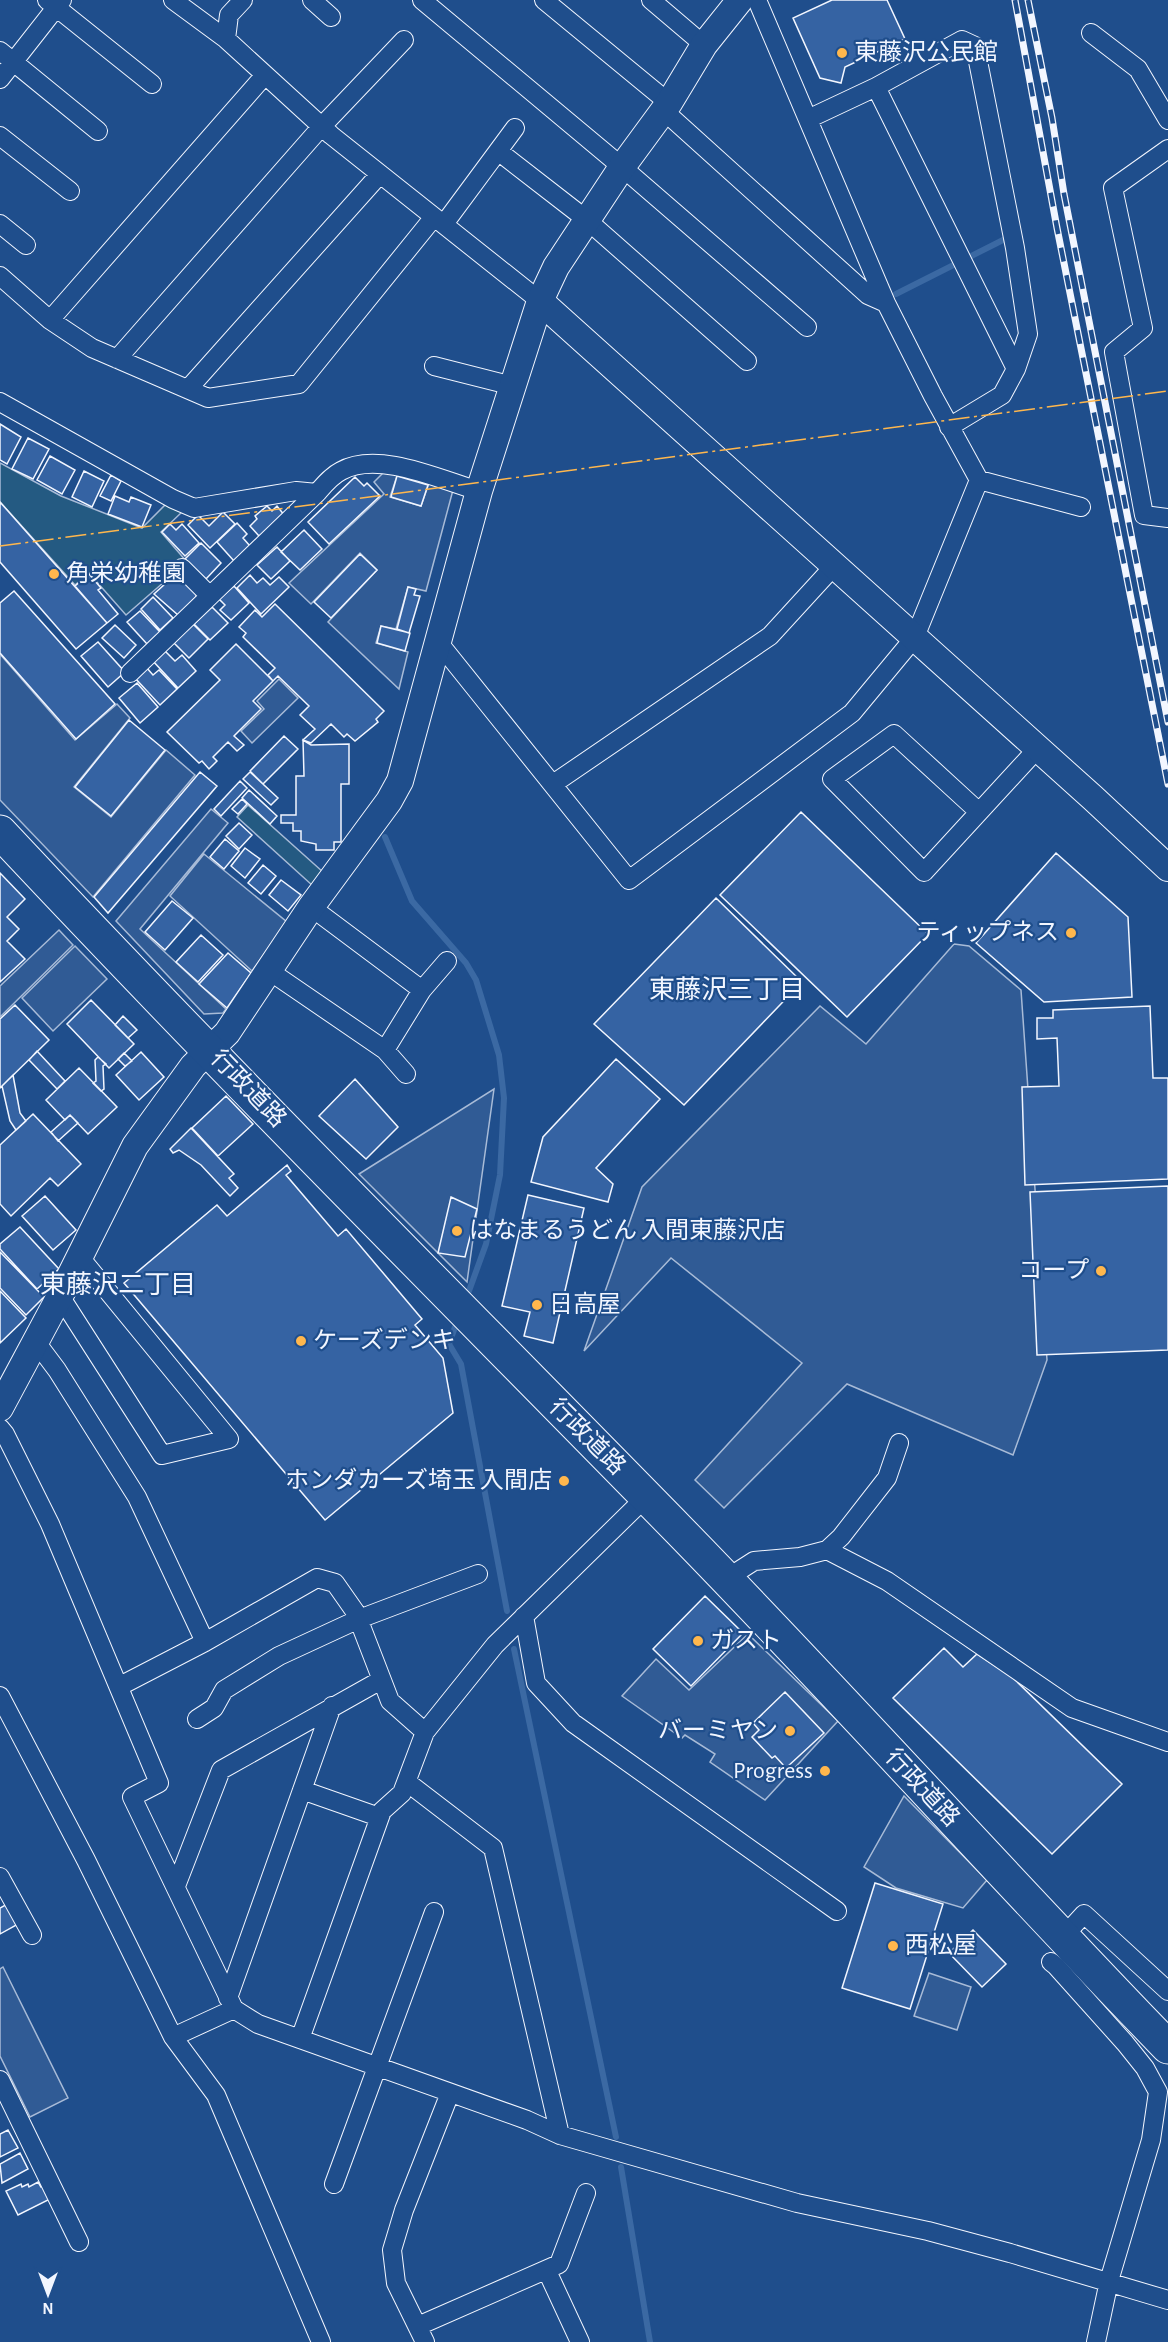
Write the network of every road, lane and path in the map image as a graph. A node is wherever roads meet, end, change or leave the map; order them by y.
1 (173, 0) edge
2 (243, 0) edge
3 (312, 0) edge
4 (422, 0) edge
5 (544, 0) edge
6 (651, 0) edge
7 (740, 0) edge
8 (757, 0) edge
9 (55, 2) edge
10 (331, 17) dead end
11 (1091, 33) dead end
12 (226, 39) junction
13 (404, 40) dead end
14 (704, 45) junction
15 (7, 57) edge
16 (266, 75) junction
17 (0, 79) edge
18 (152, 84) dead end
19 (876, 87) junction
20 (666, 107) junction
21 (808, 119) junction
22 (1168, 120) edge
23 (322, 126) junction
24 (515, 128) dead end
25 (98, 130) dead end
26 (0, 136) edge
27 (1168, 149) edge
28 (498, 151) junction
29 (622, 167) junction
30 (380, 174) junction
31 (70, 191) dead end
32 (439, 220) junction
33 (587, 220) junction
34 (0, 224) edge
35 (26, 244) dead end
36 (0, 276) edge
37 (540, 301) junction
38 (886, 303) junction
39 (50, 320) junction
40 (807, 327) dead end
41 (117, 359) junction
42 (747, 360) dead end
43 (434, 366) dead end
44 (1016, 369) junction
45 (513, 386) junction
46 (188, 389) junction
47 (0, 402) edge
48 (949, 427) junction
49 (979, 480) junction
50 (479, 491) junction
51 (317, 493) junction
52 (1081, 507) dead end
53 (1168, 518) edge
54 (835, 565) junction
55 (182, 568) dead end
56 (210, 596) junction
57 (915, 637) junction
58 (439, 643) junction
59 (130, 673) dead end
60 (1038, 748) junction
61 (553, 784) junction
62 (979, 812) junction
63 (0, 832) edge
64 (1168, 869) edge
65 (311, 907) junction
66 (447, 961) dead end
67 (268, 970) junction
68 (422, 990) junction
69 (210, 1049) junction
70 (385, 1050) junction
71 (406, 1074) dead end
72 (79, 1256) junction
73 (60, 1296) junction
74 (36, 1342) junction
75 (0, 1408) edge
76 (0, 1428) edge
77 (899, 1443) dead end
78 (646, 1497) junction
79 (827, 1550) junction
80 (478, 1574) dead end
81 (726, 1579) junction
82 (524, 1616) junction
83 (359, 1619) junction
84 (205, 1642) junction
85 (381, 1680) junction
86 (120, 1686) junction
87 (0, 1696) edge
88 (332, 1706) junction
89 (197, 1719) dead end
90 (425, 1731) junction
91 (1168, 1742) edge
92 (407, 1782) junction
93 (302, 1790) junction
94 (379, 1818) junction
95 (0, 1877) edge
96 (176, 1886) junction
97 (837, 1911) dead end
98 (434, 1912) dead end
99 (32, 1935) dead end
100 (1056, 1950) junction
101 (1168, 1991) edge
102 (231, 2003) junction
103 (173, 2037) junction
104 (300, 2039) junction
105 (1168, 2047) edge
106 (377, 2067) junction
107 (0, 2080) edge
108 (450, 2092) junction
109 (560, 2135) junction
110 (334, 2184) dead end
111 (586, 2193) dead end
112 (79, 2242) dead end
113 (547, 2271) junction
114 (1109, 2281) junction
115 (1168, 2300) edge
116 (422, 2334) edge
117 (321, 2342) edge
118 (580, 2342) edge
119 (1096, 2342) edge

1 - 12 street
2 - 12 street
3 - 10 street
4 - 29 street
5 - 20 street
6 - 14 street
7 - 14 street
8 - 21 street
9 - 15 street
9 - 18 street
11 - 22 street
12 - 16 street
13 - 23 street
14 - 20 street
15 - 17 street
15 - 25 street
16 - 23 street
16 - 39 street
19 - 21 street
19 - 44 street
19 - 44 street
20 - 29 street
20 - 38 street
21 - 38 street
23 - 30 street
23 - 41 street
24 - 28 street
26 - 31 street
27 - 53 street
28 - 32 street
28 - 33 street
29 - 33 street
29 - 40 street
30 - 32 street
30 - 46 street
32 - 37 street
32 - 46 street
33 - 37 street
33 - 42 street
34 - 35 street
36 - 39 street
37 - 45 street
37 - 54 street
38 - 48 street
39 - 41 street
41 - 46 street
43 - 45 street
44 - 48 street
45 - 50 street
47 - 51 street
48 - 49 street
49 - 52 street
49 - 57 street
50 - 51 street
50 - 58 street
51 - 56 street
54 - 57 street
54 - 61 street
55 - 56 street
56 - 59 street
57 - 60 street
57 - 61 street
58 - 61 street
58 - 65 street
60 - 62 street
60 - 64 street
62 - 62 street
63 - 69 highway, 行政道路
65 - 67 street
65 - 68 street
66 - 68 street
67 - 69 street
67 - 70 street
68 - 70 street
69 - 72 street
69 - 78 highway, 行政道路
70 - 71 street
72 - 73 street
72 - 73 street
73 - 74 street
74 - 75 street
74 - 84 street
76 - 86 street
77 - 79 street
78 - 81 highway, 行政道路
78 - 82 street
79 - 81 street
79 - 91 street
80 - 83 street
81 - 100 highway, 行政道路
82 - 90 street
82 - 97 street
83 - 84 street
83 - 85 street
83 - 89 street
84 - 86 street
85 - 88 street
85 - 90 street
86 - 96 street
87 - 103 street
88 - 93 street
88 - 96 street
90 - 92 street
92 - 94 street
92 - 109 street
93 - 94 street
93 - 102 street
94 - 104 street
95 - 99 street
96 - 102 street
98 - 106 street
100 - 101 street
100 - 105 highway, 行政道路
100 - 114 street
102 - 103 street
102 - 104 street
103 - 117 street
104 - 106 street
106 - 108 street
106 - 110 street
107 - 112 street
108 - 109 street
108 - 116 street
109 - 114 street
111 - 113 street
113 - 116 street
113 - 118 street
114 - 115 street
114 - 119 street

